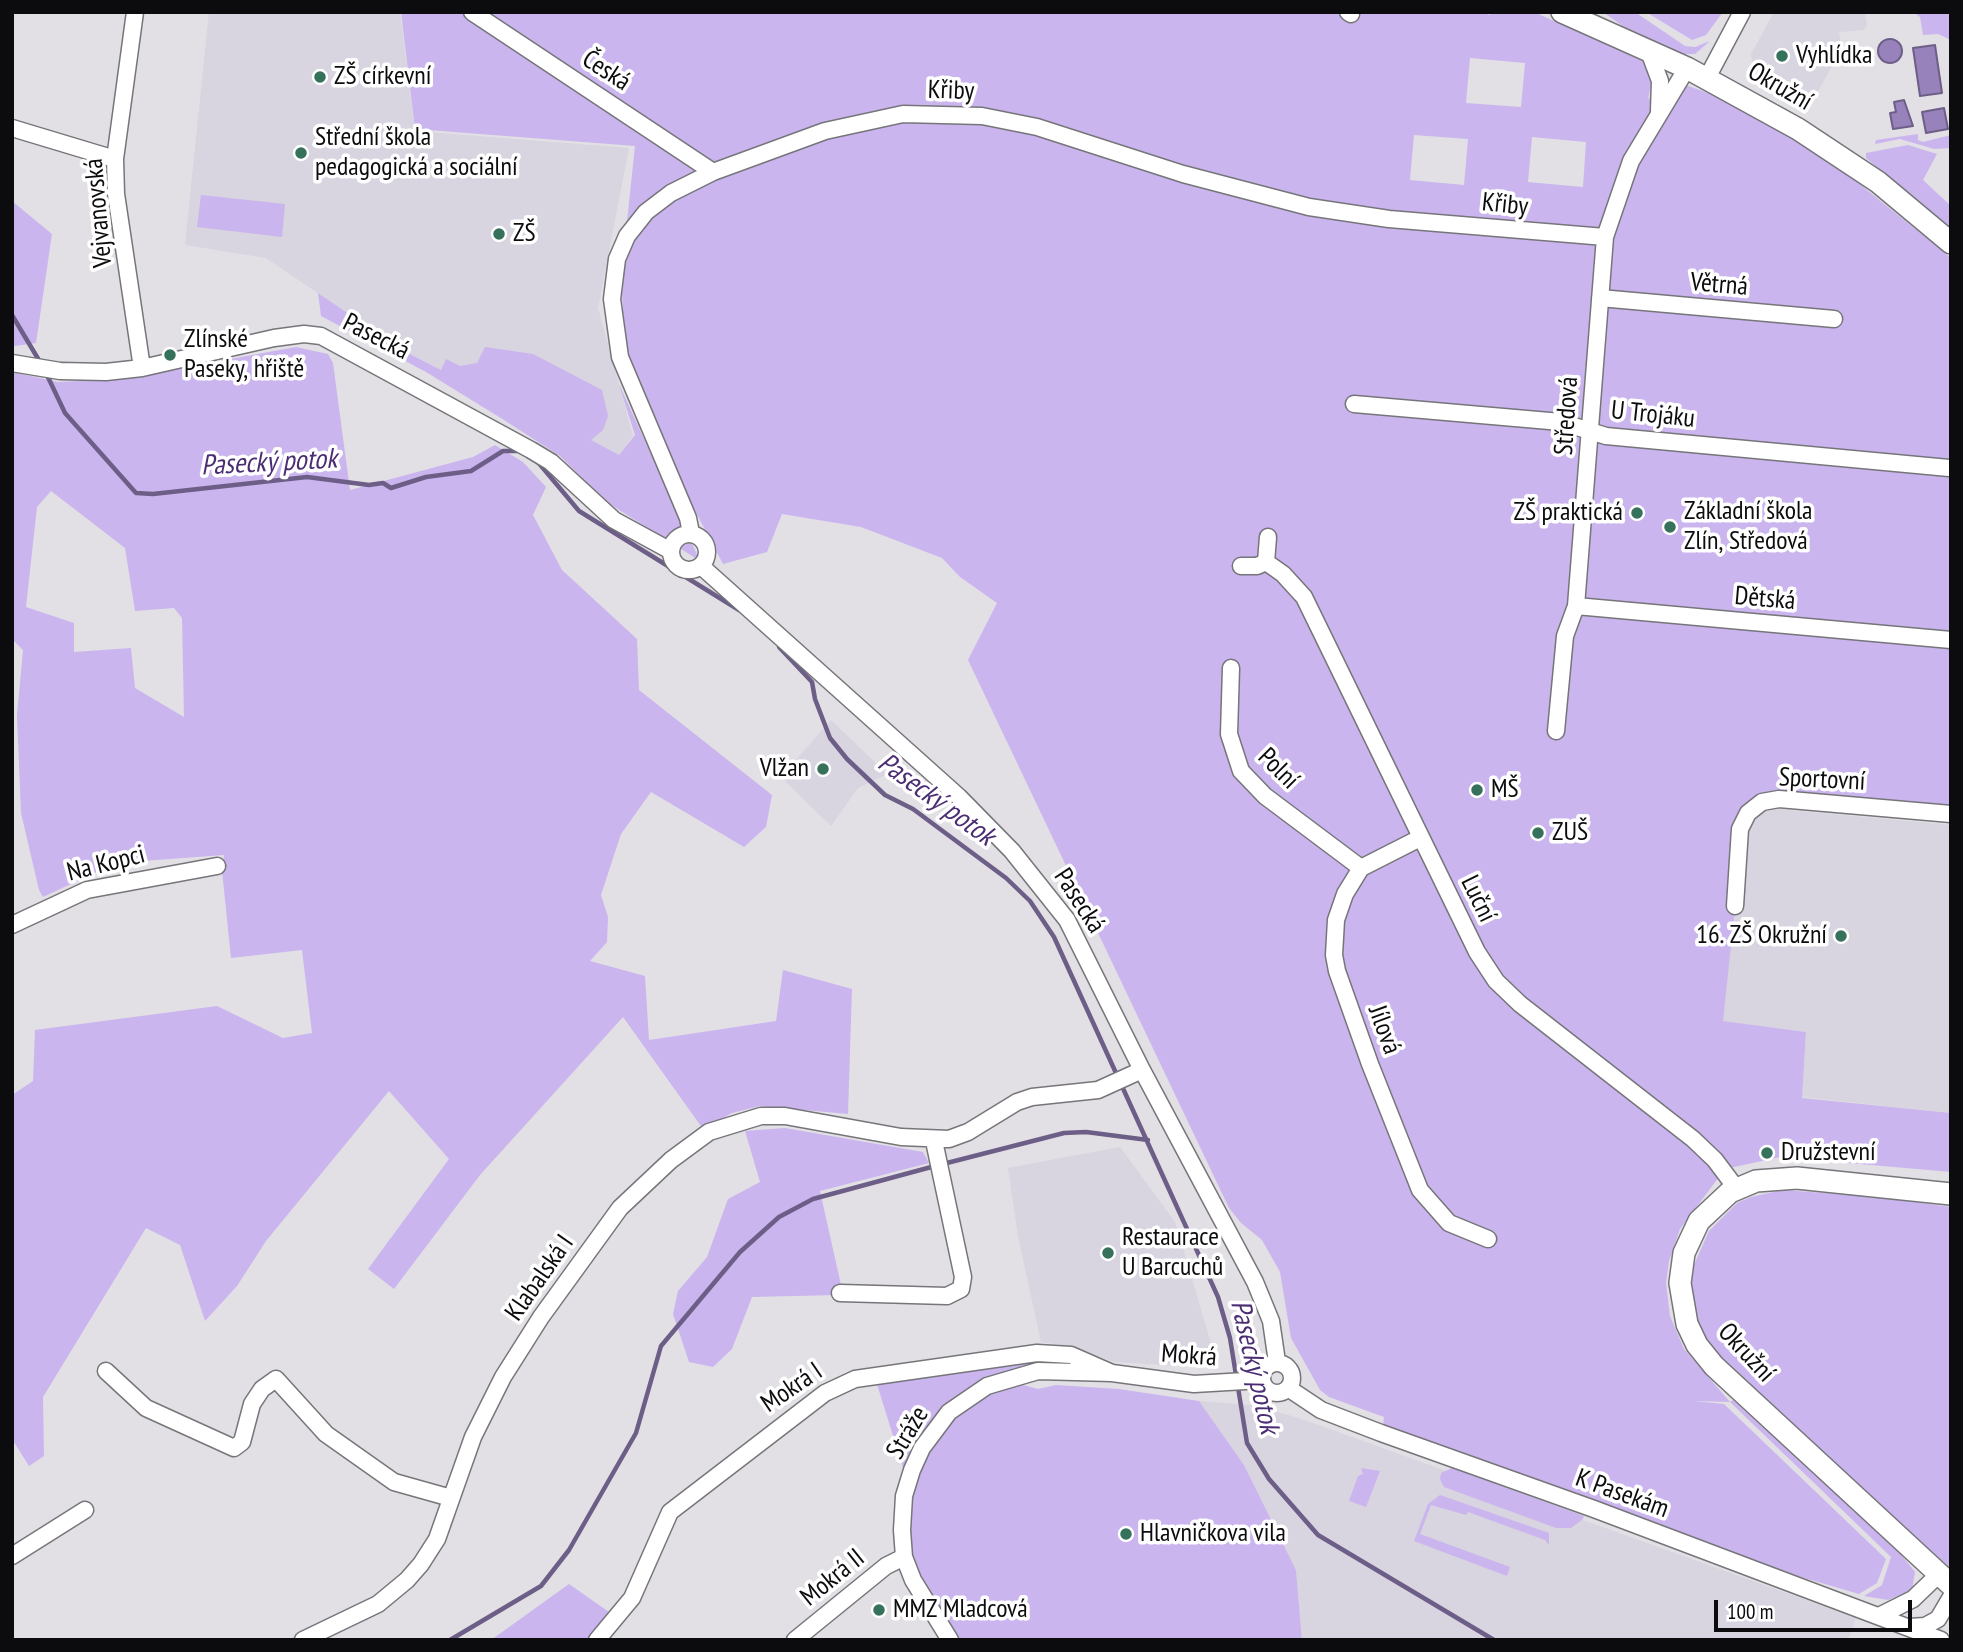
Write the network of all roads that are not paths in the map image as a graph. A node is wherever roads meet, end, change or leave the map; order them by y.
1 (135, 12) edge
2 (472, 12) edge
3 (1562, 12) edge
4 (1742, 12) edge
5 (1648, 49) junction
6 (1687, 68) junction
7 (1707, 78) junction
8 (1658, 113) junction
9 (12, 128) edge
10 (115, 159) junction
11 (713, 172) junction
12 (1605, 237) junction
13 (1951, 243) edge
14 (1600, 299) junction
15 (1834, 319) dead end
16 (12, 362) edge
17 (142, 368) junction
18 (1354, 404) dead end
19 (1591, 432) junction
20 (1949, 468) edge
21 (691, 533) junction
22 (1268, 537) dead end
23 (671, 551) junction
24 (1266, 562) junction
25 (701, 566) junction
26 (1241, 566) dead end
27 (1576, 606) junction
28 (1951, 640) edge
29 (1231, 668) dead end
30 (1556, 731) dead end
31 (1951, 814) edge
32 (1420, 838) junction
33 (218, 866) dead end
34 (1361, 868) junction
35 (1735, 906) dead end
36 (12, 925) edge
37 (1135, 1073) junction
38 (934, 1141) junction
39 (1736, 1188) junction
40 (1951, 1194) edge
41 (1488, 1239) dead end
42 (840, 1293) dead end
43 (1278, 1362) junction
44 (106, 1371) dead end
45 (1112, 1373) junction
46 (1262, 1380) junction
47 (1289, 1388) junction
48 (451, 1498) junction
49 (85, 1510) dead end
50 (12, 1556) edge
51 (904, 1557) junction
52 (1945, 1579) edge
53 (1951, 1597) edge
54 (1880, 1616) junction
55 (1907, 1627) junction
56 (303, 1640) edge
57 (597, 1640) edge
58 (795, 1640) edge
59 (950, 1640) edge
60 (1941, 1640) edge

1 - 10 street, Vejvanovská
2 - 11 street, Česká
3 - 5 street, Okružní
4 - 7 street
5 - 6 street, Okružní
5 - 8 street, Středová
6 - 7 street, Okružní
6 - 8 street, Středová
7 - 13 street, Okružní
8 - 12 street, Středová
9 - 10 street
10 - 17 street, Vejvanovská
11 - 12 street, Křiby
11 - 21 street, Křiby
12 - 14 street, Středová
14 - 15 street, Větrná
14 - 19 street, Středová
16 - 17 street, Pasecká
17 - 23 street, Pasecká
18 - 19 street, U Trojáku
19 - 20 street, U Trojáku
19 - 27 street, Středová
21 - 23 street
21 - 25 street
22 - 24 street
23 - 25 street, Pasecká
24 - 26 street
24 - 32 street, Luční
25 - 37 street, Pasecká
27 - 28 street, Dětská
27 - 30 street, Středová
29 - 34 street, Polní
31 - 35 street, Sportovní
32 - 34 street
32 - 39 street, Luční
33 - 36 street, Na Kopci
34 - 41 street, Jílová
37 - 38 street, Klabalská I
37 - 43 street, Pasecká
38 - 42 street
38 - 48 street, Klabalská I
39 - 40 street, Okružní
39 - 52 street, Okružní
43 - 46 street
43 - 47 street
44 - 48 street
45 - 46 street, Mokrá
45 - 51 street, Stráže
45 - 57 street, Mokrá I
46 - 47 street
47 - 54 street, K Pasekám
48 - 56 street, Klabalská I
49 - 50 street
51 - 58 street, Mokrá II
51 - 59 street, Stráže
52 - 54 street
53 - 55 street
54 - 55 street, K Pasekám
55 - 60 street, K Pasekám

